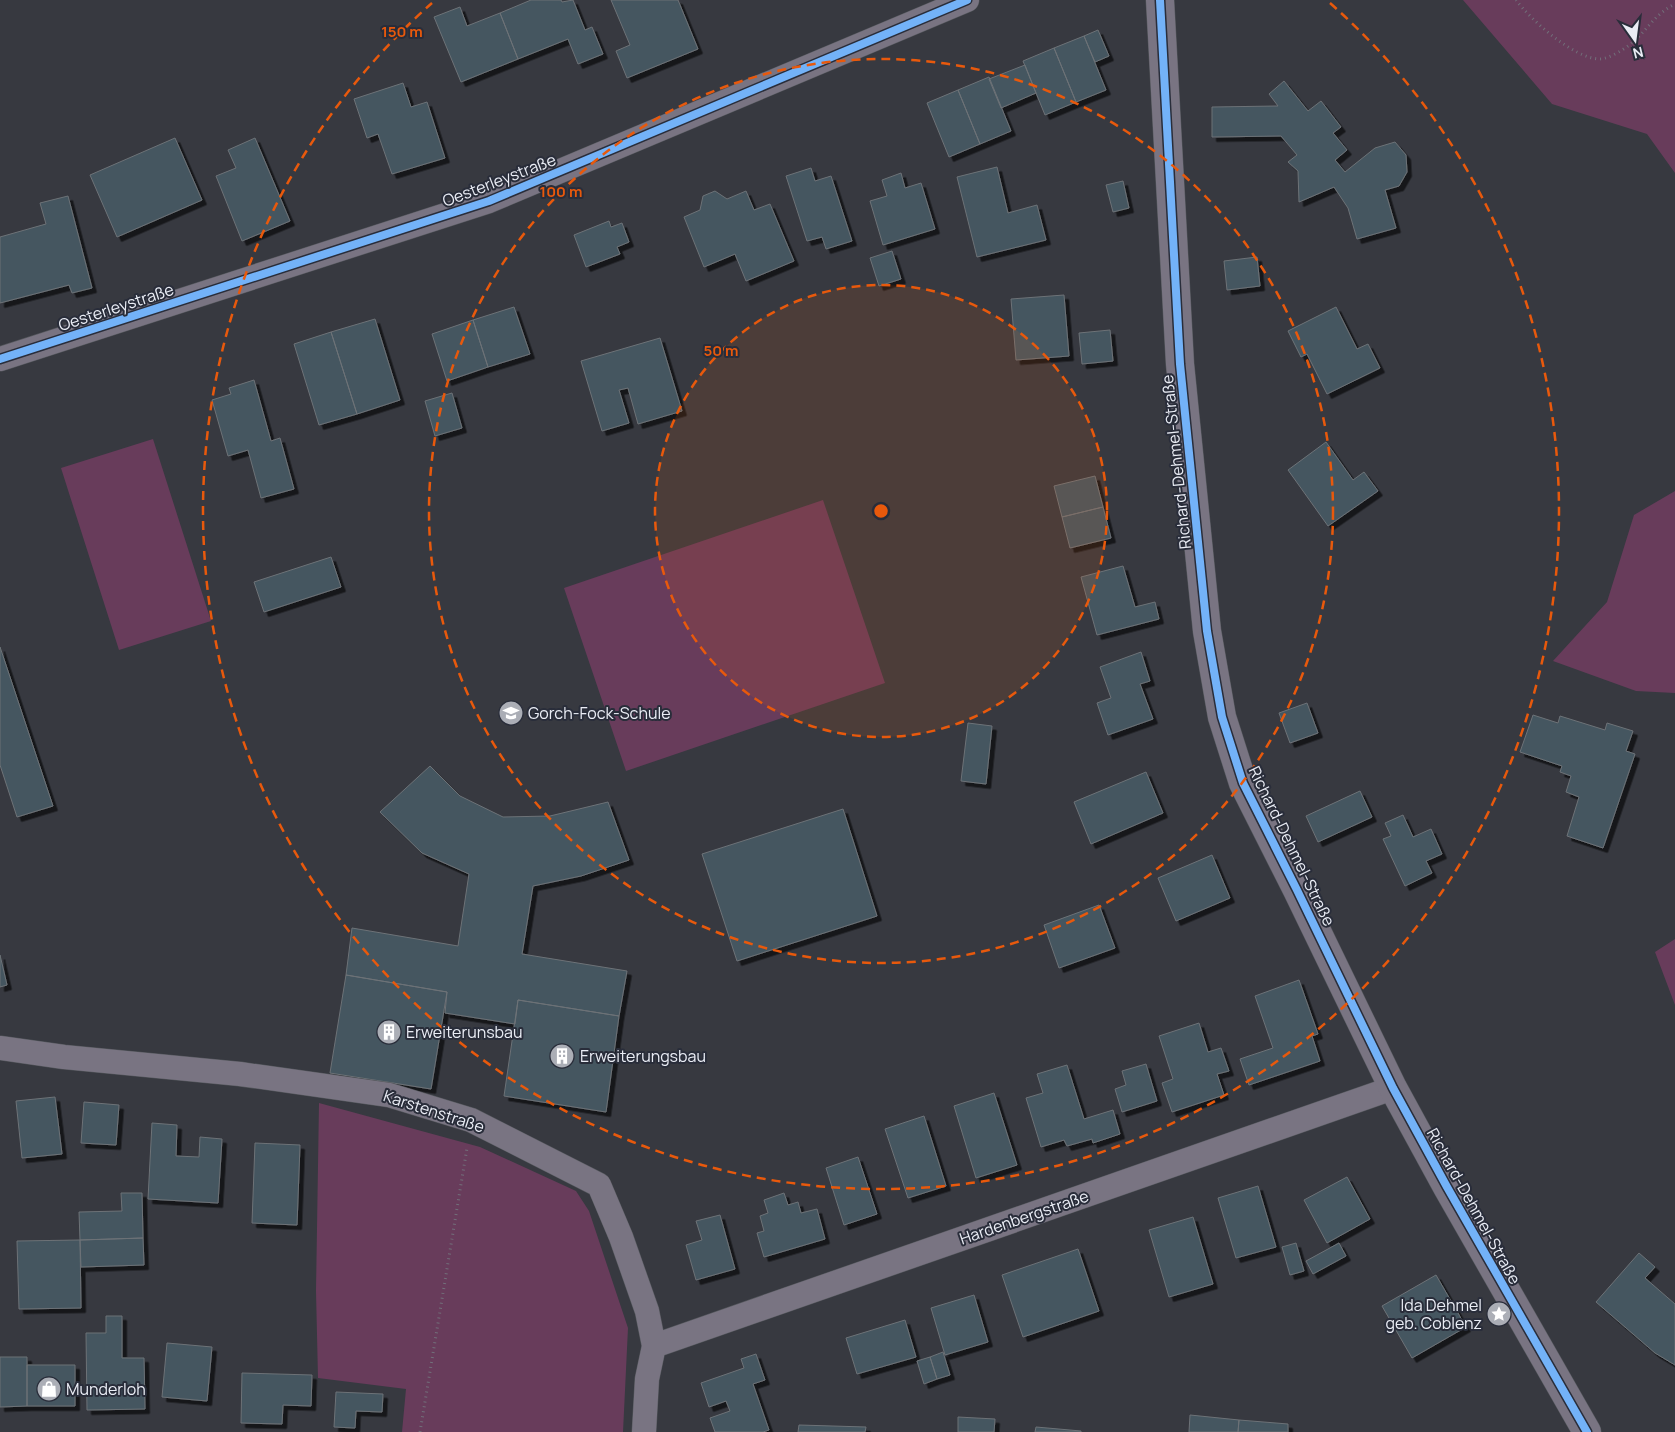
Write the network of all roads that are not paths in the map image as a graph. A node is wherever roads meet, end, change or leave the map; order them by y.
1 (967, 0) edge
2 (1160, 0) edge
3 (0, 359) edge
4 (0, 1048) edge
5 (1393, 1088) junction
6 (654, 1346) junction
7 (644, 1432) edge
8 (1587, 1432) edge

1 - 3 street, Oesterleystraße
2 - 5 street, Richard-Dehmel-Straße
4 - 6 street, Karstenstraße
5 - 6 street, Hardenbergstraße
5 - 8 street, Richard-Dehmel-Straße
6 - 7 street, Karstenstraße

